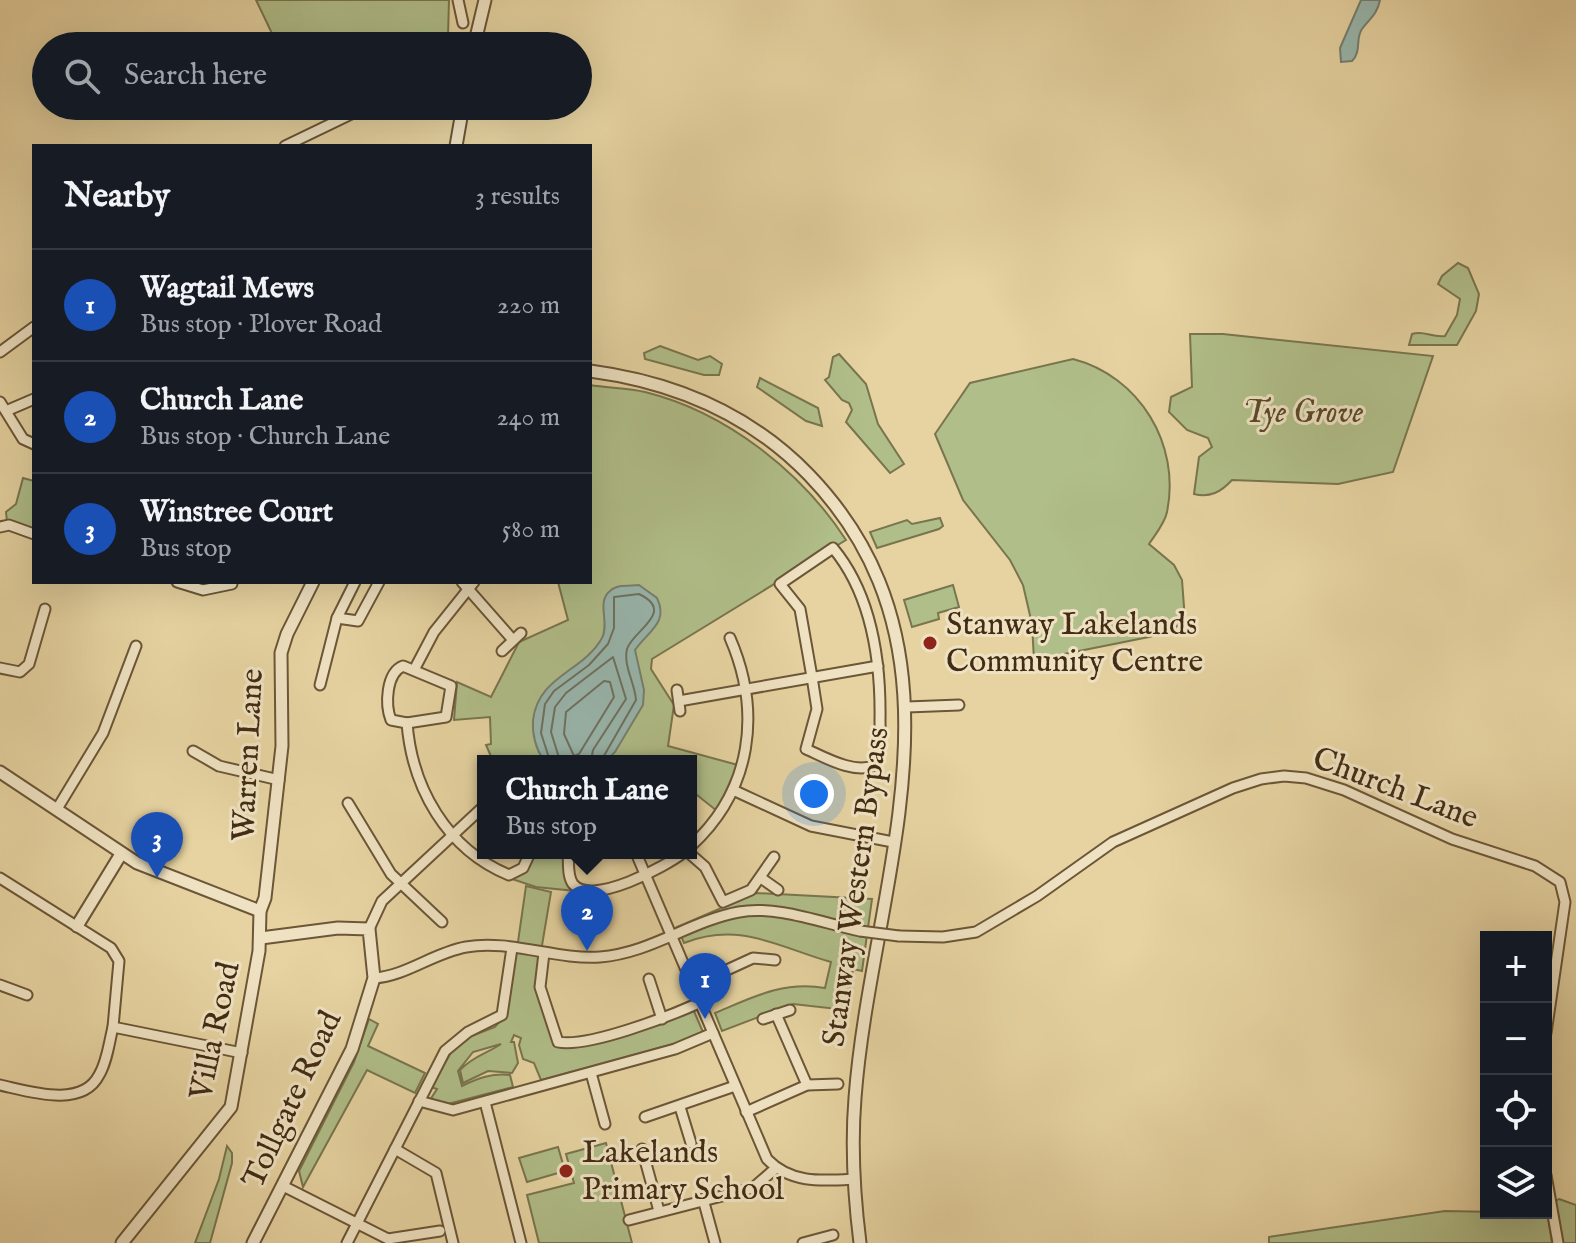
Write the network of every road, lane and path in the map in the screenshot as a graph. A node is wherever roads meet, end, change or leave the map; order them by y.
1 (458, 0) edge
2 (485, 0) edge
3 (463, 23) dead end
4 (477, 32) edge
5 (339, 120) edge
6 (461, 120) edge
7 (289, 144) edge
8 (456, 144) edge
9 (32, 328) edge
10 (0, 352) edge
11 (592, 371) edge
12 (32, 400) edge
13 (0, 402) edge
14 (6, 411) junction
15 (32, 443) edge
16 (0, 527) edge
17 (32, 533) edge
18 (184, 584) edge
19 (232, 584) dead end
20 (312, 584) edge
21 (354, 584) edge
22 (378, 584) edge
23 (468, 584) edge
24 (220, 585) edge
25 (45, 609) dead end
26 (337, 618) junction
27 (730, 638) dead end
28 (136, 646) dead end
29 (502, 651) dead end
30 (878, 666) junction
31 (0, 668) edge
32 (414, 670) junction
33 (812, 677) junction
34 (320, 685) dead end
35 (747, 689) junction
36 (677, 690) dead end
37 (959, 705) dead end
38 (907, 707) junction
39 (407, 723) junction
40 (193, 751) dead end
41 (0, 772) edge
42 (279, 780) junction
43 (733, 790) junction
44 (348, 803) dead end
45 (57, 809) junction
46 (477, 813) edge
47 (453, 836) junction
48 (697, 839) edge
49 (893, 842) junction
50 (121, 854) junction
51 (477, 855) edge
52 (774, 857) dead end
53 (482, 859) edge
54 (527, 859) edge
55 (568, 859) edge
56 (639, 859) edge
57 (676, 859) edge
58 (694, 859) edge
59 (646, 876) junction
60 (0, 878) edge
61 (761, 878) junction
62 (400, 884) junction
63 (778, 890) dead end
64 (260, 911) junction
65 (442, 922) dead end
66 (77, 926) junction
67 (369, 929) junction
68 (261, 938) junction
69 (672, 938) junction
70 (512, 948) junction
71 (544, 953) junction
72 (775, 960) dead end
73 (374, 978) junction
74 (649, 979) dead end
75 (0, 985) edge
76 (692, 986) junction
77 (27, 995) dead end
78 (699, 1003) junction
79 (1550, 1003) edge
80 (790, 1010) dead end
81 (776, 1014) junction
82 (662, 1019) junction
83 (763, 1019) dead end
84 (113, 1027) junction
85 (713, 1033) junction
86 (242, 1053) junction
87 (591, 1073) junction
88 (838, 1084) dead end
89 (0, 1085) edge
90 (807, 1085) junction
91 (735, 1086) junction
92 (419, 1101) junction
93 (485, 1102) junction
94 (680, 1107) junction
95 (746, 1112) junction
96 (645, 1117) dead end
97 (605, 1124) dead end
98 (691, 1143) dead end
99 (395, 1149) junction
100 (642, 1149) dead end
101 (776, 1168) junction
102 (854, 1179) junction
103 (283, 1186) junction
104 (703, 1199) junction
105 (1552, 1209) edge
106 (659, 1211) junction
107 (629, 1220) dead end
108 (357, 1222) junction
109 (440, 1231) dead end
110 (825, 1234) dead end
111 (420, 1239) edge
112 (122, 1243) edge
113 (253, 1243) edge
114 (347, 1243) edge
115 (453, 1243) edge
116 (521, 1243) edge
117 (715, 1243) edge
118 (803, 1243) edge
119 (860, 1243) edge
120 (1558, 1243) edge

1 - 3 street
2 - 4 street
5 - 7 street
6 - 8 street
9 - 10 street
11 - 38 street, Stanway Western Bypass
12 - 14 street
13 - 14 street
14 - 15 street
16 - 17 street
18 - 24 street
19 - 24 street
20 - 42 street, Warren Lane
21 - 26 street
22 - 26 street
23 - 29 street
23 - 32 street
25 - 31 street
26 - 34 street
27 - 35 street
28 - 45 street
30 - 33 street
30 - 33 street
30 - 33 street
32 - 39 street
32 - 39 street
33 - 35 street
35 - 36 street
35 - 43 street
37 - 38 street
38 - 49 street, Stanway Western Bypass
39 - 47 street
40 - 42 street
41 - 45 street
42 - 64 street, Warren Lane
43 - 48 street
43 - 49 street
44 - 62 street
45 - 50 street
46 - 47 street
47 - 51 street
47 - 62 street
49 - 102 street, Stanway Western Bypass
50 - 64 street
50 - 66 street
52 - 61 street
53 - 54 street
55 - 59 street
56 - 59 street
57 - 59 street
58 - 61 street
59 - 69 street
60 - 66 street
61 - 63 street
62 - 65 street
62 - 67 street
64 - 68 street, Warren Lane
66 - 84 street
67 - 68 street
67 - 73 street, Tollgate Road
68 - 86 street, Villa Road
69 - 71 street
69 - 76 street
69 - 79 street, Church Lane, bridge
70 - 71 street
70 - 73 street
70 - 92 street
71 - 82 street
72 - 76 street
73 - 103 street, Tollgate Road
74 - 82 street
75 - 77 street
76 - 78 street
78 - 82 street
78 - 85 street
80 - 81 street
81 - 83 street
81 - 90 street
84 - 86 street
84 - 89 street
85 - 87 street
85 - 91 street
86 - 112 street, Villa Road
87 - 93 street
87 - 97 street
88 - 90 street
90 - 95 street
91 - 94 street
91 - 95 street
92 - 93 street
92 - 99 street
93 - 116 street
94 - 96 street
94 - 98 street
95 - 101 street
99 - 108 street
99 - 115 street
100 - 106 street
101 - 102 street
101 - 104 street
102 - 119 street, Stanway Western Bypass
103 - 108 street
103 - 113 street, Tollgate Road
104 - 106 street
104 - 117 street
105 - 120 street
106 - 107 street
108 - 111 street
108 - 114 street
109 - 111 street
110 - 118 street

